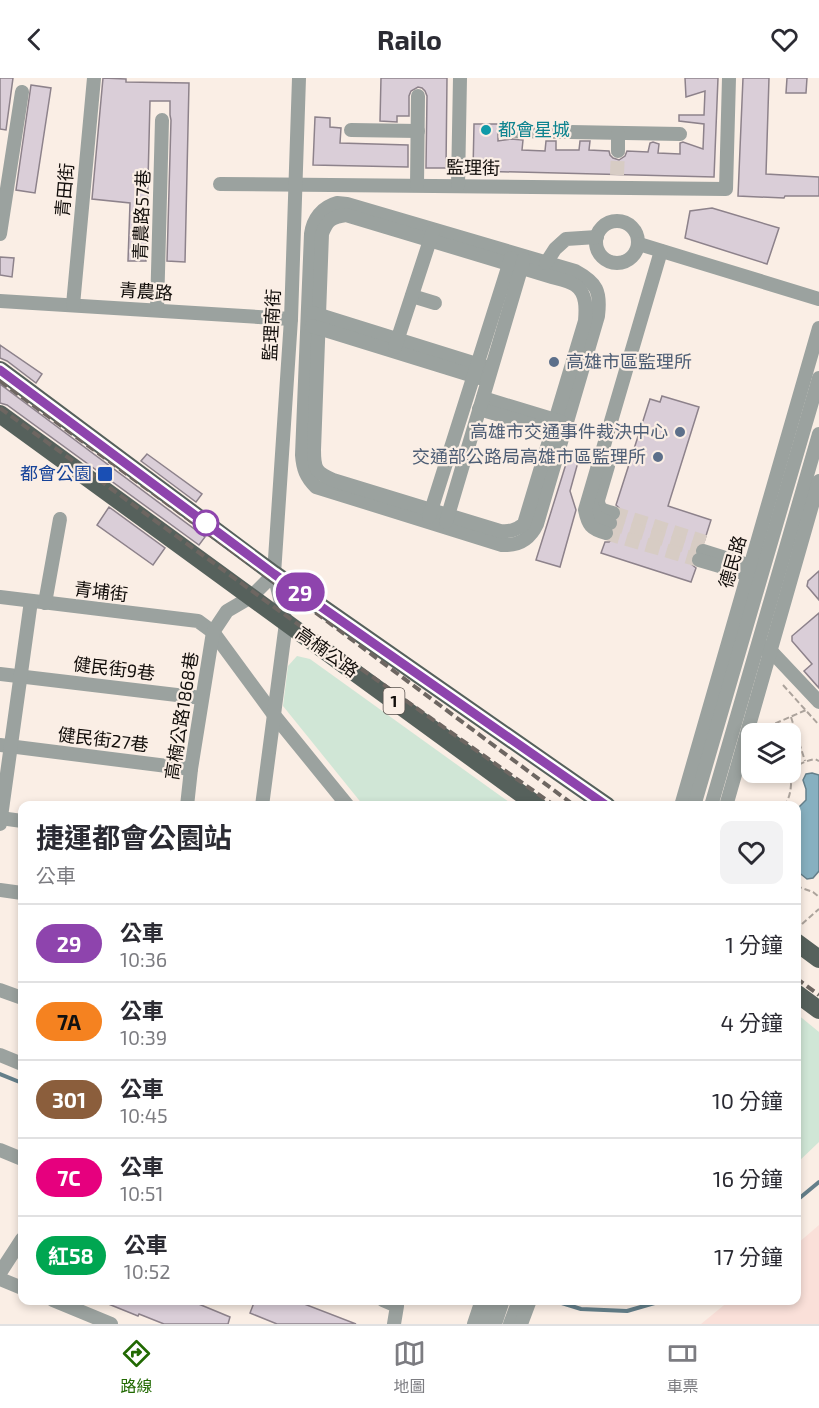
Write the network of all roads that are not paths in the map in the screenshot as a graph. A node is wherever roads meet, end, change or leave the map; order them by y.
1 (94, 78) edge
2 (299, 78) edge
3 (460, 78) edge
4 (729, 78) edge
5 (22, 92) dead end
6 (418, 96) dead end
7 (162, 120) dead end
8 (351, 130) dead end
9 (418, 131) junction
10 (516, 131) dead end
11 (618, 133) junction
12 (680, 134) dead end
13 (618, 151) tunnel mouth
14 (220, 184) dead end
15 (297, 184) junction
16 (417, 185) junction
17 (458, 185) junction
18 (0, 234) edge
19 (432, 235) junction
20 (597, 237) junction
21 (639, 244) junction
22 (665, 252) junction
23 (517, 260) junction
24 (546, 262) junction
25 (412, 296) junction
26 (819, 299) edge
27 (0, 301) edge
28 (435, 303) dead end
29 (72, 305) junction
30 (157, 310) junction
31 (314, 317) junction
32 (291, 319) junction
33 (819, 328) edge
34 (396, 346) junction
35 (0, 370) edge
36 (483, 372) junction
37 (819, 378) edge
38 (481, 403) junction
39 (0, 414) edge
40 (559, 427) junction
41 (819, 434) edge
42 (787, 461) junction
43 (814, 469) edge
44 (819, 481) edge
45 (430, 516) junction
46 (60, 519) dead end
47 (446, 521) junction
48 (756, 567) junction
49 (274, 574) junction
50 (0, 597) edge
51 (251, 597) junction
52 (38, 602) junction
53 (286, 623) junction
54 (213, 632) junction
55 (734, 642) junction
56 (763, 648) junction
57 (0, 674) edge
58 (21, 677) junction
59 (202, 698) junction
60 (819, 702) edge
61 (274, 715) junction
62 (5, 746) edge
63 (191, 769) junction
64 (188, 801) edge
65 (263, 801) edge
66 (344, 801) edge
67 (531, 801) edge
68 (600, 801) edge
69 (683, 801) edge
70 (695, 801) edge
71 (713, 801) edge
72 (727, 801) edge
73 (0, 820) edge
74 (18, 821) edge
75 (0, 890) edge
76 (18, 892) edge
77 (801, 946) edge
78 (819, 959) edge
79 (0, 990) edge
80 (18, 997) edge
81 (801, 997) edge
82 (819, 1010) edge
83 (0, 1055) edge
84 (18, 1062) edge
85 (0, 1150) edge
86 (18, 1157) edge
87 (18, 1245) edge
88 (0, 1273) edge
89 (0, 1279) edge
90 (18, 1286) edge
91 (65, 1305) edge
92 (394, 1305) edge
93 (480, 1305) edge
94 (491, 1305) edge
95 (502, 1305) edge
96 (517, 1305) edge
97 (528, 1305) edge
98 (111, 1324) edge
99 (394, 1324) edge
100 (474, 1324) edge
101 (485, 1324) edge
102 (495, 1324) edge
103 (510, 1324) edge
104 (521, 1324) edge

1 - 29 street, 青田街
2 - 15 street, 監理南街
3 - 17 street
4 - 17 street, 監理街
5 - 18 street
6 - 9 street
7 - 30 street, 青農路57巷
8 - 9 street
9 - 16 street
10 - 11 street
11 - 12 street
11 - 13 street
14 - 15 street, 監理街
15 - 16 street, 監理街
15 - 32 street, 監理南街
16 - 17 street, 監理街
19 - 23 street
19 - 25 street
19 - 31 street
19 - 31 street
20 - 21 street
20 - 21 street
20 - 24 street
21 - 22 street
22 - 22 street
22 - 26 street
23 - 24 street
23 - 36 street
23 - 40 street
24 - 40 street
25 - 28 street
25 - 34 street
27 - 29 street, 青農路
29 - 30 street, 青農路
30 - 32 street, 青農路
31 - 34 street
31 - 45 street
32 - 49 street, 監理南街
33 - 42 street, 德民路
34 - 36 street
35 - 49 main road, 高楠公路 / 1
36 - 38 street
36 - 45 street
37 - 42 street, 德民路
38 - 40 street
38 - 47 street
39 - 51 main road, 高楠公路 / 1
40 - 47 street
41 - 43 street
42 - 43 street
42 - 48 street, 德民路
43 - 56 street
44 - 56 street
45 - 47 street
46 - 52 street
48 - 48 street
48 - 55 street, 德民路
49 - 51 street
49 - 53 street, 監理南街
49 - 68 main road, 高楠公路 / 1
50 - 52 street, 青埔街
51 - 53 main road, 高楠公路 / 1
51 - 54 street
52 - 54 street, 青埔街
52 - 58 street
53 - 61 street
53 - 67 main road, 高楠公路 / 1
54 - 59 street, 高楠公路1868巷
54 - 61 street
55 - 56 street
55 - 69 street, 德民路
55 - 70 street, 德民路
56 - 60 street
56 - 71 street
56 - 72 street
57 - 58 street, 健民街9巷
58 - 59 street, 健民街9巷
58 - 62 street
59 - 63 street, 高楠公路1868巷
61 - 65 street
61 - 66 street
62 - 63 street, 健民街27巷
62 - 73 street
63 - 64 street, 高楠公路1868巷
73 - 74 street
75 - 76 street
77 - 78 main road
79 - 80 street
81 - 82 main road
83 - 84 street
85 - 86 street
87 - 88 street
89 - 90 street
91 - 98 street
92 - 99 street
93 - 100 street
94 - 101 street
95 - 102 street
96 - 103 street
97 - 104 street

